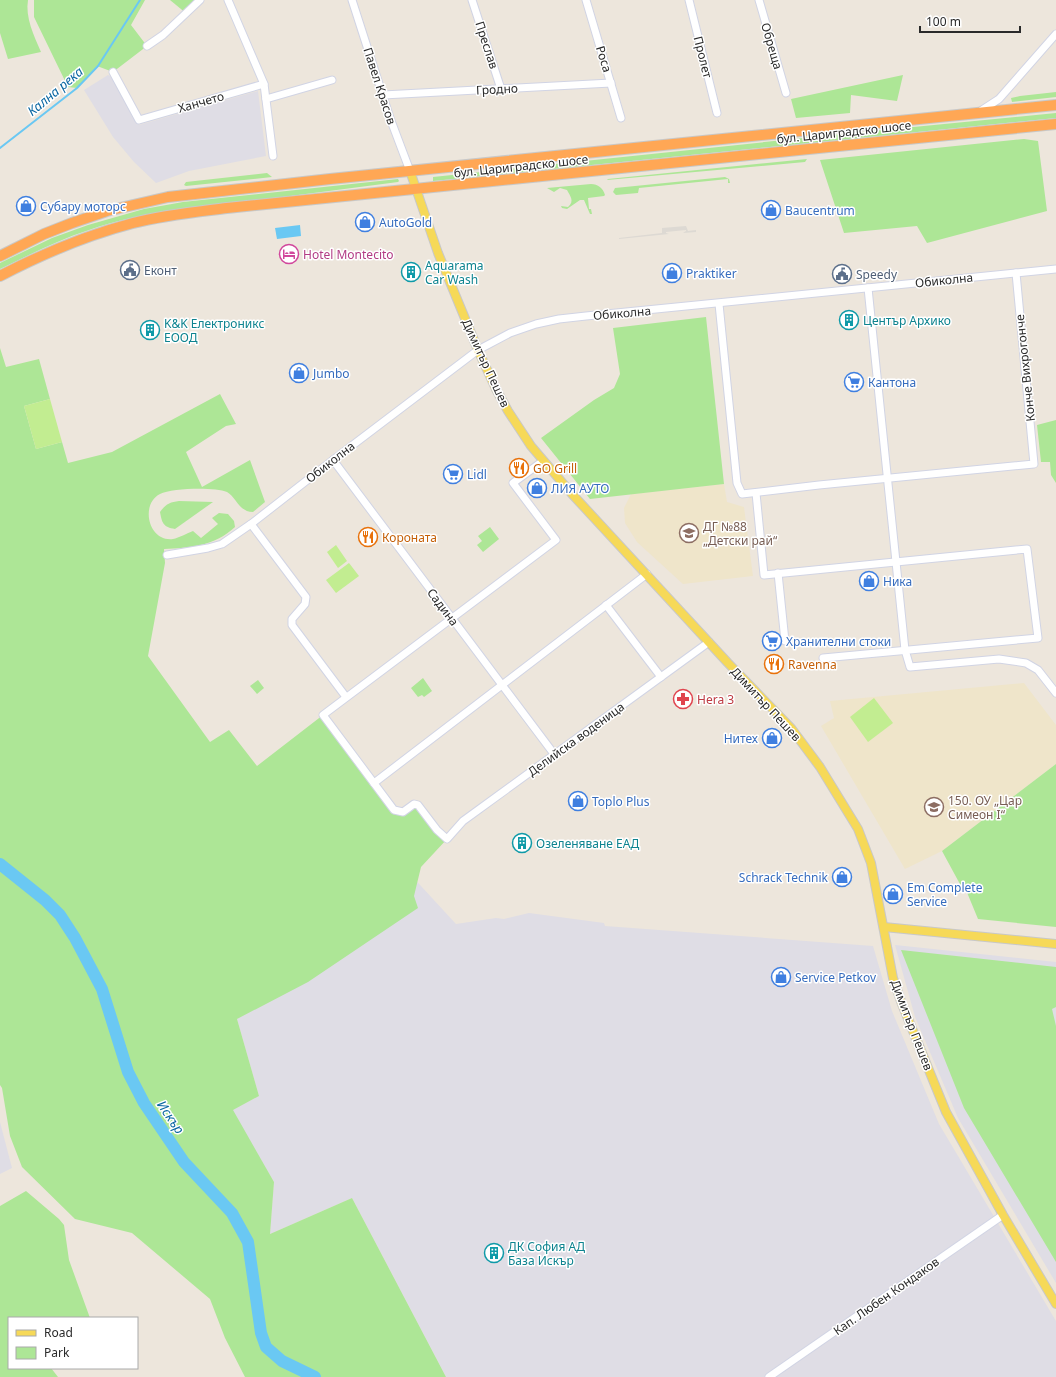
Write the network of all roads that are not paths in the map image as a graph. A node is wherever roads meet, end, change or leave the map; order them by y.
1 (200, 0) edge
2 (228, 0) edge
3 (352, 0) edge
4 (472, 0) edge
5 (586, 0) edge
6 (689, 0) edge
7 (759, 0) edge
8 (1056, 34) edge
9 (147, 46) dead end
10 (114, 72) dead end
11 (332, 80) dead end
12 (611, 83) junction
13 (264, 84) junction
14 (501, 89) junction
15 (786, 93) dead end
16 (382, 95) junction
17 (266, 100) junction
18 (1056, 106) edge
19 (717, 113) dead end
20 (977, 114) junction
21 (621, 118) dead end
22 (1056, 124) edge
23 (273, 156) dead end
24 (410, 171) junction
25 (416, 190) junction
26 (0, 256) edge
27 (1056, 269) edge
28 (1016, 273) junction
29 (0, 276) edge
30 (868, 288) junction
31 (719, 304) junction
32 (478, 350) junction
33 (333, 460) junction
34 (543, 460) junction
35 (888, 479) junction
36 (756, 493) junction
37 (252, 524) junction
38 (166, 555) dead end
39 (896, 562) junction
40 (778, 573) junction
41 (647, 574) junction
42 (606, 605) junction
43 (452, 618) junction
44 (785, 641) dead end
45 (709, 642) junction
46 (905, 650) junction
47 (823, 658) dead end
48 (661, 677) junction
49 (502, 685) junction
50 (1056, 693) edge
51 (346, 698) junction
52 (554, 754) junction
53 (374, 783) junction
54 (884, 927) junction
55 (1056, 944) edge
56 (1003, 1215) junction
57 (1056, 1304) edge
58 (769, 1377) edge

1 - 9 street
2 - 13 street
3 - 16 street, Павел Красов
4 - 14 street, Преслав
5 - 12 street, Роса
6 - 19 street, Пролет
7 - 15 street, Обреща
8 - 20 street
10 - 13 street, Ханчето
11 - 17 street
12 - 14 street, Гродно
12 - 21 street, Роса
13 - 17 street
14 - 16 street, Гродно
16 - 24 street, Павел Красов
17 - 23 street
18 - 20 highway, бул. Цариградско шосе
20 - 24 highway, бул. Цариградско шосе
22 - 25 highway, бул. Цариградско шосе
24 - 25 main road, Димитър Пешев
24 - 26 highway, бул. Цариградско шосе
25 - 29 highway, бул. Цариградско шосе
25 - 32 main road, Димитър Пешев
27 - 28 street, Обиколна
28 - 30 street, Обиколна
28 - 35 street, Конче Вихрогонче
30 - 31 street, Обиколна
30 - 35 street
31 - 32 street, Обиколна
31 - 36 street
32 - 33 street, Обиколна
32 - 34 main road, Димитър Пешев
33 - 37 street, Обиколна
33 - 43 street, Садина
34 - 41 main road, Димитър Пешев
34 - 43 street
35 - 36 street
35 - 39 street
36 - 40 street
37 - 38 street, Обиколна
37 - 51 street
39 - 40 street
39 - 46 street
39 - 46 street
40 - 44 street
41 - 42 street
41 - 45 main road, Димитър Пешев
42 - 48 street
42 - 49 street
43 - 49 street, Садина
43 - 51 street
45 - 48 street, Делийска воденица
45 - 54 main road, Димитър Пешев
46 - 47 street
46 - 50 street
48 - 52 street, Делийска воденица
49 - 52 street, Садина
49 - 53 street
51 - 53 street
52 - 53 street, Делийска воденица
54 - 55 main road
54 - 56 main road, Димитър Пешев
56 - 57 main road, Димитър Пешев
56 - 58 street, Кап. Любен Кондаков

